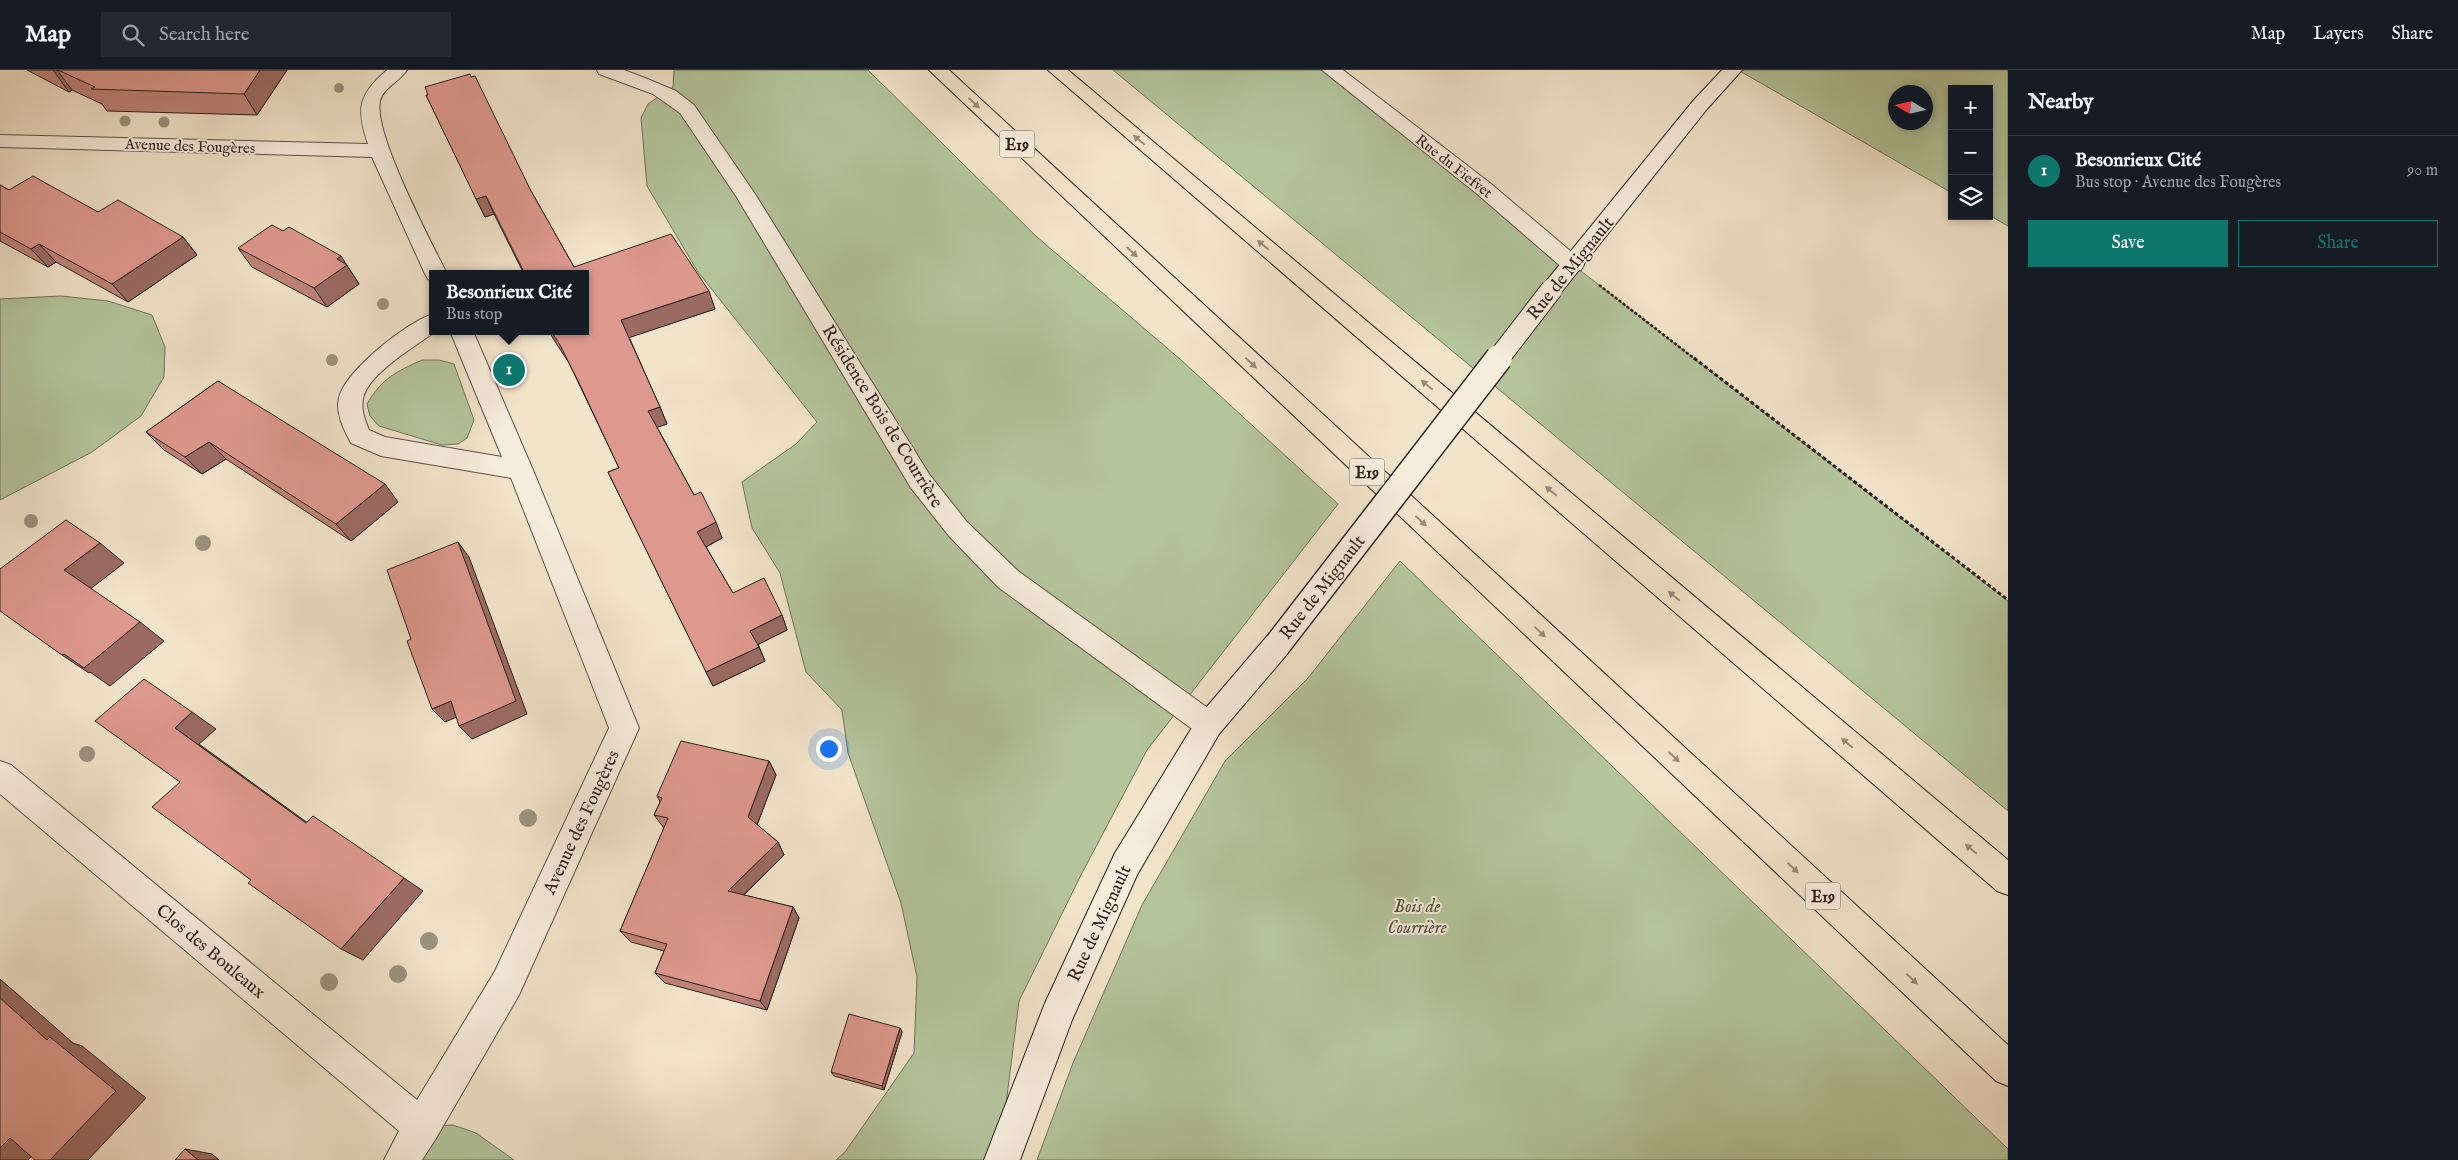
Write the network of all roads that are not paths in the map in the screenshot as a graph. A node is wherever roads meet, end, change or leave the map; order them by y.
1 (398, 70) edge
2 (606, 70) edge
3 (938, 70) edge
4 (1057, 70) edge
5 (1331, 70) edge
6 (1733, 70) edge
7 (0, 141) edge
8 (381, 152) junction
9 (1573, 264) junction
10 (434, 270) edge
11 (429, 325) edge
12 (463, 335) edge
13 (520, 470) junction
14 (1209, 725) junction
15 (0, 775) edge
16 (2008, 880) edge
17 (2008, 1069) edge
18 (422, 1127) junction
19 (402, 1160) edge
20 (1002, 1160) edge

1 - 8 street
2 - 14 street, Résidence Bois de Courrière
3 -> 17 highway, E19
16 -> 4 highway
5 - 9 street, Rue du Fiefvet
6 - 9 street, Rue de Mignault
7 - 8 street, Avenue des Fougères
8 - 10 street
9 - 14 street, Rue de Mignault, bridge
11 - 13 street
12 - 13 street, Avenue des Fougères
13 - 18 street, Avenue des Fougères
14 - 20 street, Rue de Mignault
15 - 18 street, Clos des Bouleaux
18 - 19 street, Avenue des Fougères

